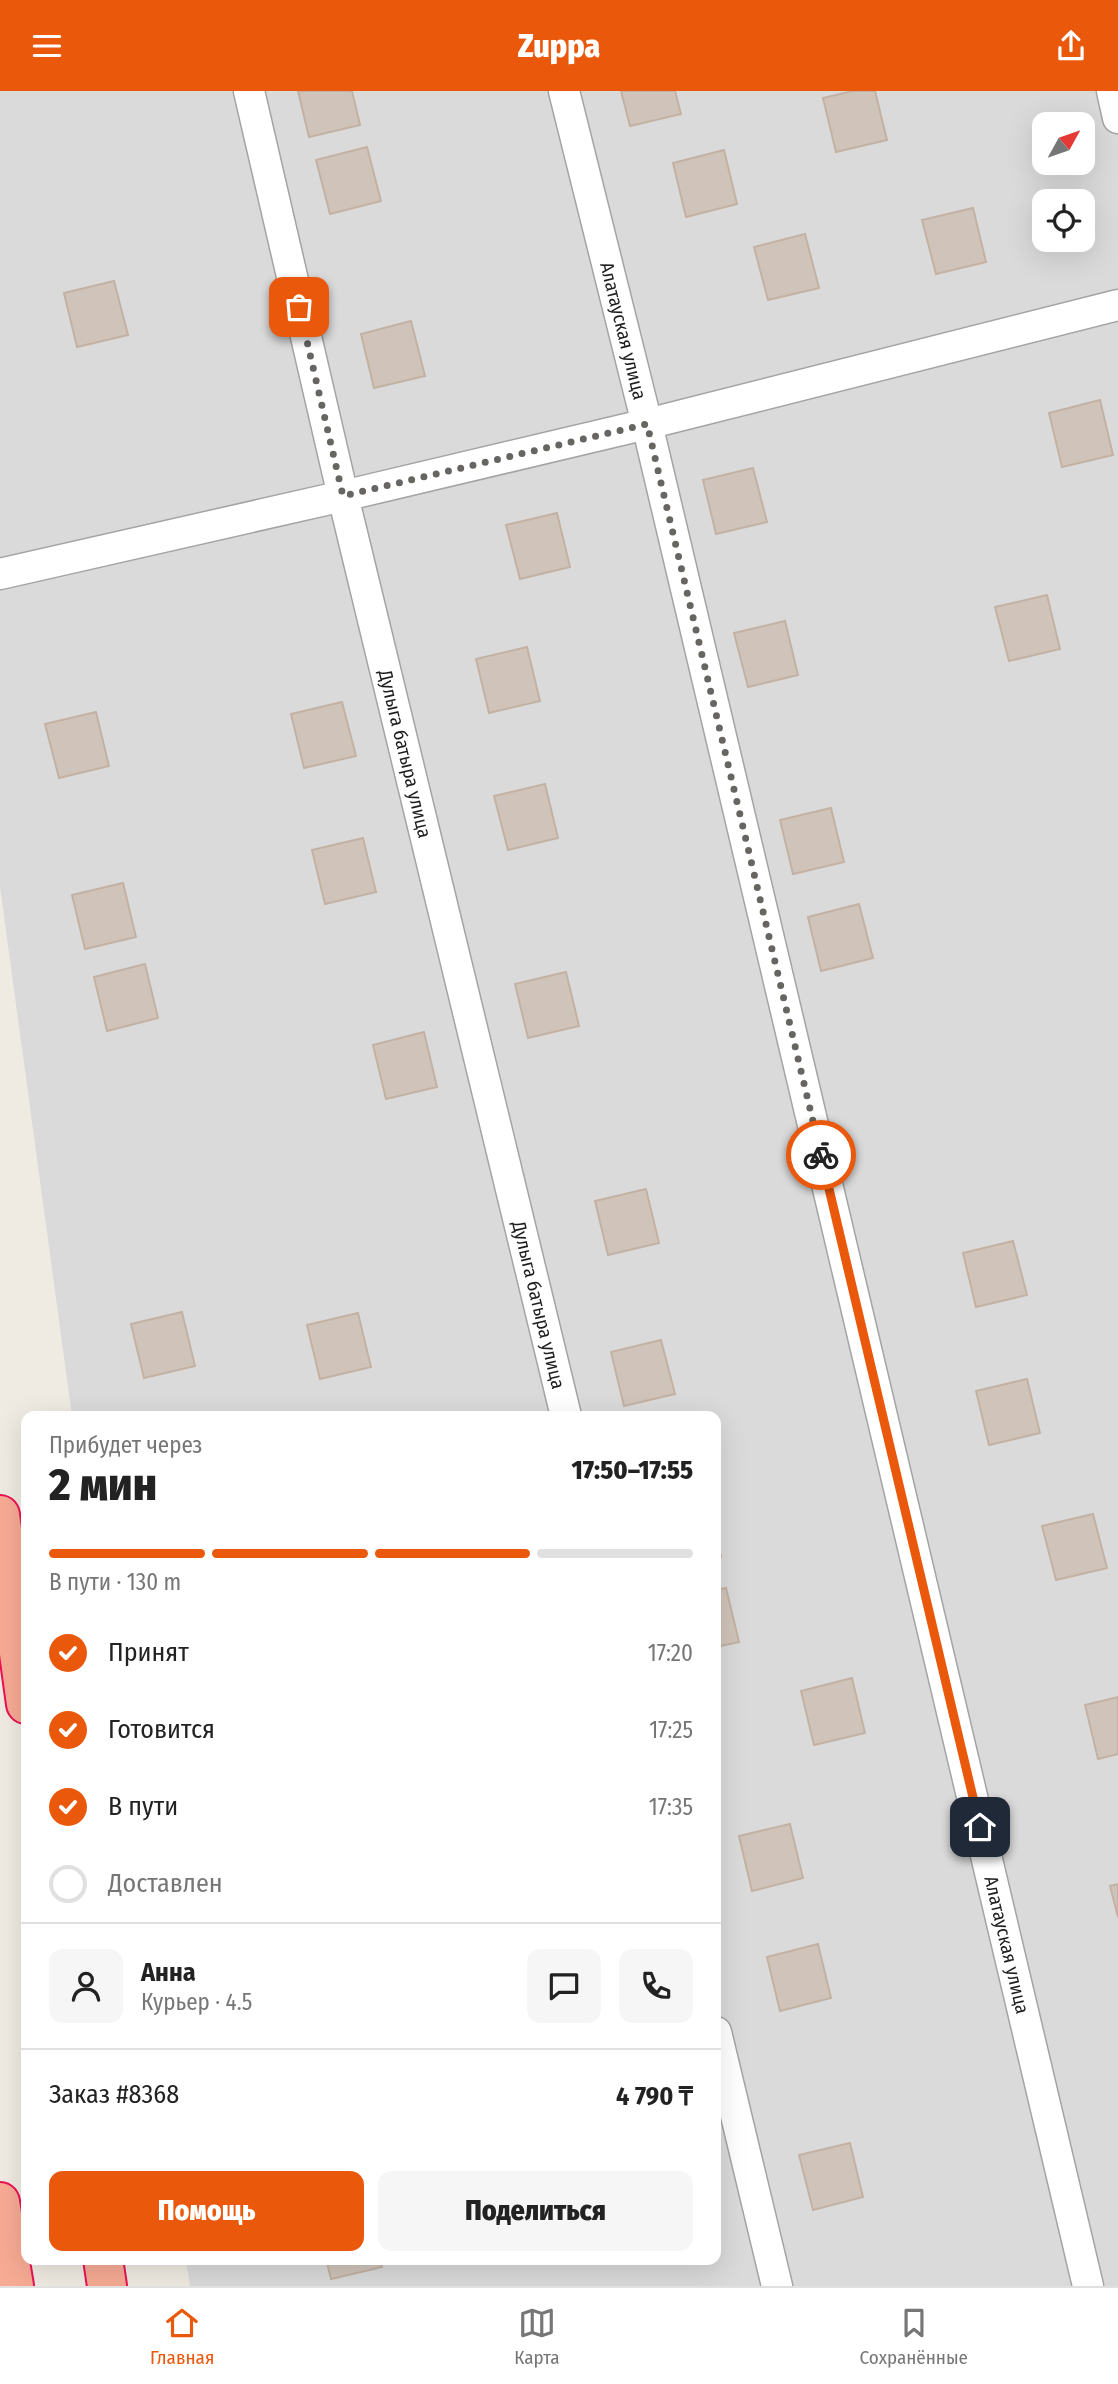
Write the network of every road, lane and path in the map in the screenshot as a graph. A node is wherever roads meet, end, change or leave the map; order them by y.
1 (249, 91) edge
2 (564, 91) edge
3 (1111, 91) edge
4 (1118, 118) edge
5 (1118, 305) edge
6 (647, 424) junction
7 (343, 496) junction
8 (0, 574) edge
9 (565, 1411) edge
10 (0, 1515) edge
11 (21, 1668) edge
12 (721, 2053) edge
13 (0, 2202) edge
14 (104, 2265) edge
15 (14, 2286) edge
16 (107, 2286) edge
17 (777, 2286) edge
18 (1088, 2286) edge

1 - 7 street, Дулыга батыра улица
2 - 6 street, Алатауская улица
3 - 4 street
5 - 6 street
6 - 7 street
6 - 18 street, Алатауская улица
7 - 8 street
7 - 9 street, Дулыга батыра улица
10 - 11 highway
12 - 17 street
13 - 15 highway
14 - 16 highway

